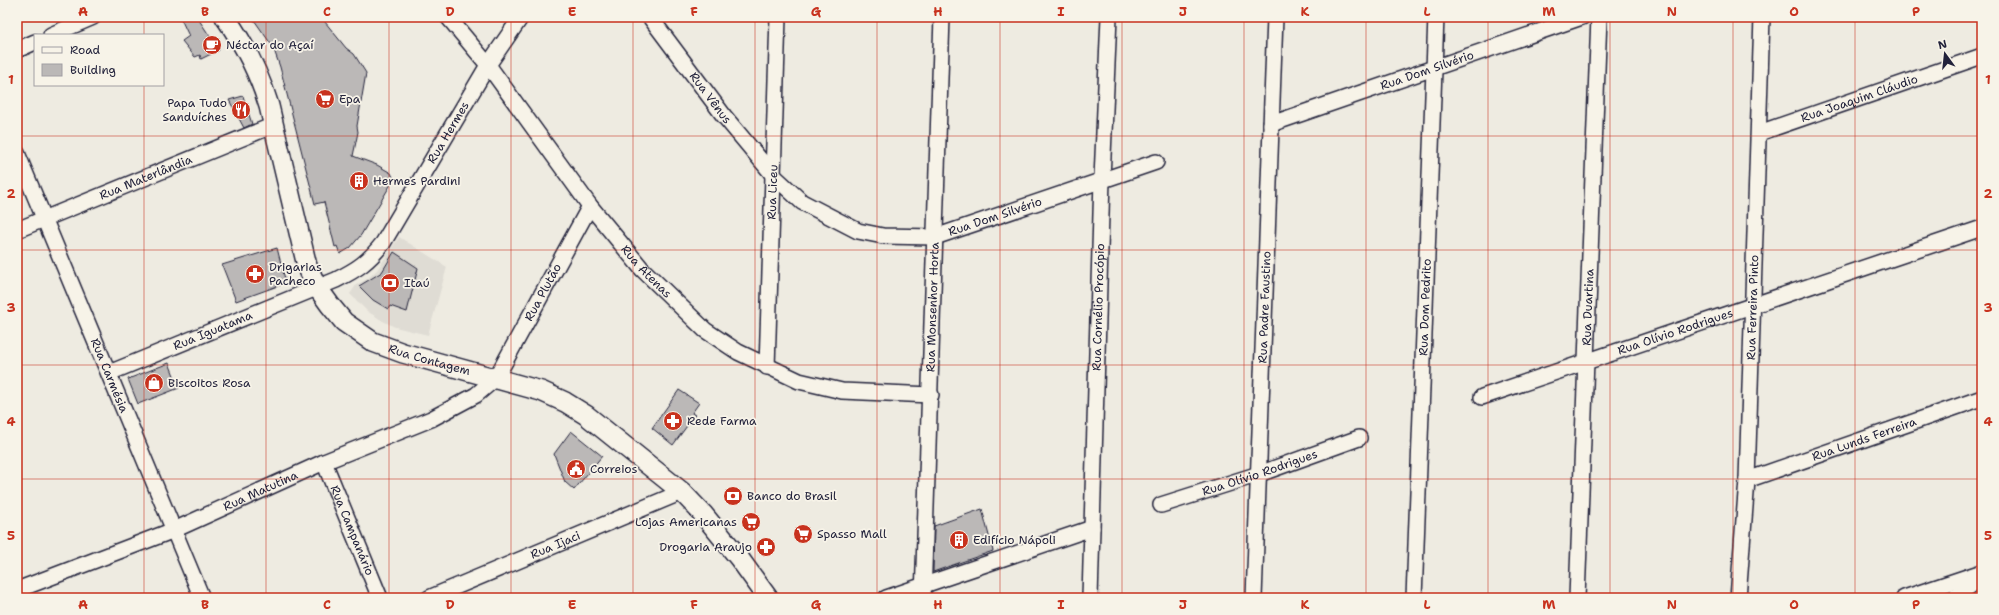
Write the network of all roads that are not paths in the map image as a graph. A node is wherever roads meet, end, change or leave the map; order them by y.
1 (93, 17) edge
2 (225, 17) edge
3 (448, 17) edge
4 (521, 17) edge
5 (650, 17) edge
6 (778, 17) edge
7 (942, 17) edge
8 (1110, 17) edge
9 (1275, 17) edge
10 (1436, 17) edge
11 (1582, 17) edge
12 (1600, 17) edge
13 (1762, 17) edge
14 (53, 34) edge
15 (34, 42) edge
16 (17, 50) edge
17 (1982, 56) edge
18 (488, 65) junction
19 (1434, 68) junction
20 (1271, 124) junction
21 (274, 125) junction
22 (1759, 133) junction
23 (17, 153) edge
24 (1156, 162) dead end
25 (774, 176) junction
26 (1102, 179) junction
27 (590, 206) junction
28 (45, 219) junction
29 (1982, 228) edge
30 (17, 230) edge
31 (935, 237) junction
32 (317, 287) junction
33 (1754, 305) junction
34 (1586, 362) junction
35 (766, 367) junction
36 (109, 373) junction
37 (496, 378) junction
38 (931, 395) junction
39 (1482, 397) dead end
40 (1982, 398) edge
41 (1359, 438) dead end
42 (324, 462) junction
43 (1258, 474) junction
44 (1747, 480) junction
45 (682, 492) junction
46 (1161, 505) dead end
47 (1092, 528) junction
48 (174, 530) junction
49 (1982, 572) edge
50 (1982, 577) edge
51 (17, 590) edge
52 (923, 592) edge
53 (202, 598) edge
54 (380, 598) edge
55 (429, 598) edge
56 (768, 598) edge
57 (886, 598) edge
58 (1090, 598) edge
59 (1254, 598) edge
60 (1414, 598) edge
61 (1577, 598) edge
62 (1738, 598) edge
63 (1904, 598) edge
64 (1954, 598) edge

1 - 14 street
2 - 21 street, Rua Contagem
3 - 18 street, Rua Atenas
4 - 18 street, Rua Hermes
5 - 25 street, Rua Vênus
6 - 25 street, Rua Liceu
7 - 31 street, Rua Monsenhor Horta
8 - 26 street, Rua Cornélio Procópio
9 - 20 street, Rua Padre Faustino
10 - 19 street, Rua Dom Pedrito
11 - 19 street, Rua Dom Silvério
12 - 34 street, Rua Duartina
13 - 22 street, Rua Ferreira Pinto
15 - 16 street
17 - 22 street, Rua Joaquim Cláudio
18 - 27 street, Rua Atenas
18 - 32 street, Rua Hermes
19 - 20 street, Rua Dom Silvério
19 - 60 street, Rua Dom Pedrito
20 - 43 street, Rua Padre Faustino
21 - 28 street, Rua Materlândia
21 - 32 street, Rua Contagem
22 - 33 street, Rua Ferreira Pinto
23 - 28 street, Rua Carmésia
24 - 26 street, Rua Dom Silvério
25 - 31 street, Rua Dom Silvério
25 - 35 street, Rua Liceu
26 - 31 street, Rua Dom Silvério
26 - 47 street, Rua Cornélio Procópio
27 - 35 street, Rua Atenas
27 - 37 street, Rua Plutão
28 - 30 street, Rua Materlândia
28 - 36 street, Rua Carmésia
29 - 33 street, Rua Olívio Rodrigues
31 - 38 street, Rua Monsenhor Horta
32 - 36 street, Rua Iguatama
32 - 37 street, Rua Contagem
33 - 34 street, Rua Olívio Rodrigues
33 - 44 street, Rua Ferreira Pinto
34 - 39 street, Rua Olívio Rodrigues
34 - 61 street, Rua Duartina
35 - 38 street, Rua Atenas
36 - 48 street, Rua Carmésia
37 - 42 street, Rua Matutina
37 - 45 street, Rua Contagem
38 - 52 street, Rua Monsenhor Horta
40 - 44 street, Rua Lunds Ferreira
41 - 43 street, Rua Olívio Rodrigues
42 - 48 street, Rua Matutina
42 - 54 street, Rua Campanário
43 - 46 street, Rua Olívio Rodrigues
43 - 59 street, Rua Padre Faustino
44 - 62 street, Rua Ferreira Pinto
45 - 55 street, Rua Ijaci
45 - 56 street, Rua Contagem
47 - 52 street
47 - 58 street, Rua Cornélio Procópio
48 - 51 street, Rua Matutina
48 - 53 street, Rua Carmésia
49 - 63 street
50 - 64 street
52 - 57 street

